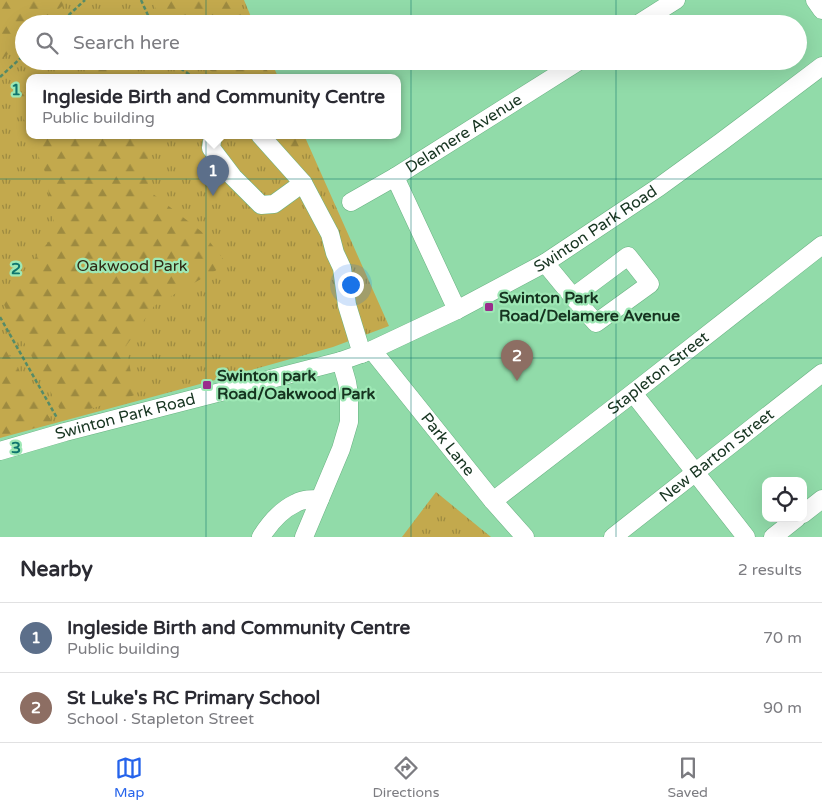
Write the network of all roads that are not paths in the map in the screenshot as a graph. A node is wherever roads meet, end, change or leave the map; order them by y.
1 (676, 0) edge
2 (815, 0) edge
3 (822, 10) edge
4 (652, 15) edge
5 (822, 66) edge
6 (565, 70) edge
7 (212, 139) edge
8 (264, 139) edge
9 (395, 177) junction
10 (303, 183) junction
11 (351, 202) dead end
12 (822, 245) edge
13 (545, 262) junction
14 (573, 297) dead end
15 (457, 310) junction
16 (367, 352) junction
17 (341, 361) junction
18 (822, 373) edge
19 (633, 393) junction
20 (0, 452) edge
21 (696, 473) junction
22 (320, 499) junction
23 (822, 499) edge
24 (493, 501) junction
25 (807, 511) edge
26 (792, 522) edge
27 (261, 537) edge
28 (304, 537) edge
29 (525, 537) edge
30 (613, 537) edge
31 (746, 537) edge
32 (773, 537) edge

1 - 4 street
2 - 3 street
5 - 13 street, Swinton Park Road
6 - 9 street, Delamere Avenue
7 - 10 street
8 - 10 street
9 - 11 street
9 - 15 street, Delamere Avenue
10 - 16 street
12 - 19 street, Stapleton Street
13 - 14 street
13 - 15 street, Swinton Park Road
15 - 16 street, Swinton Park Road
16 - 17 street, Swinton Park Road
16 - 24 street, Park Lane
17 - 20 street, Swinton Park Road
17 - 22 street
18 - 21 street, New Barton Street
19 - 21 street
19 - 24 street, Stapleton Street
21 - 30 street, New Barton Street
21 - 31 street
22 - 27 street
22 - 28 street
23 - 25 street
24 - 29 street, Park Lane
26 - 32 street

